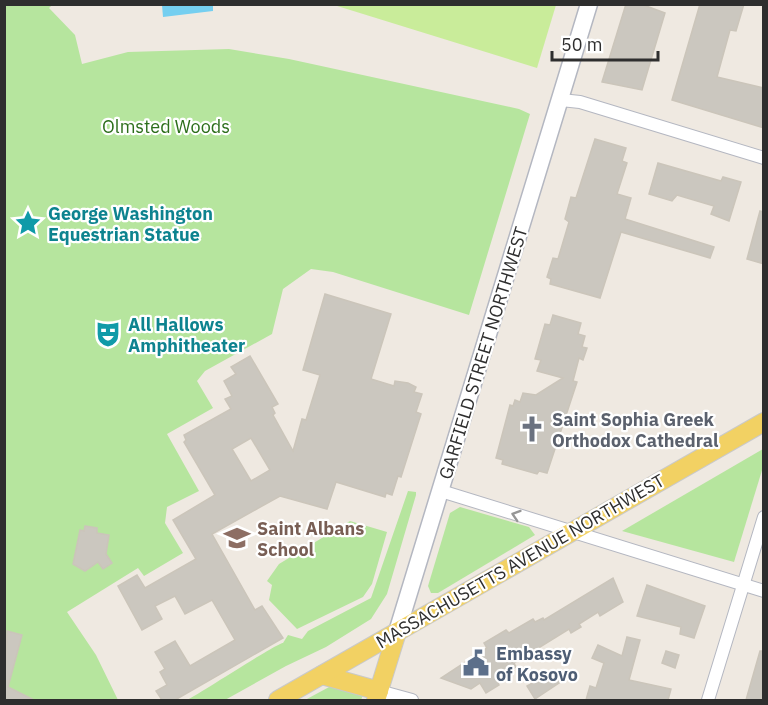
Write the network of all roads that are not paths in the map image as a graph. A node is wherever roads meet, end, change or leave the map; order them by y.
1 (589, 4) edge
2 (561, 100) junction
3 (764, 158) edge
4 (764, 422) edge
5 (441, 491) junction
6 (764, 517) edge
7 (572, 532) junction
8 (743, 585) junction
9 (764, 591) edge
10 (398, 632) junction
11 (322, 675) junction
12 (378, 695) edge
13 (278, 700) edge
14 (412, 700) edge
15 (708, 700) edge

1 - 2 main road, GARFIELD STREET NORTHWEST
2 - 3 street
2 - 5 main road, GARFIELD STREET NORTHWEST
4 - 7 main road, MASSACHUSETTS AVENUE NORTHWEST
7 -> 5 street
5 - 10 main road, GARFIELD STREET NORTHWEST
6 - 8 street
7 - 8 street
7 - 10 main road, MASSACHUSETTS AVENUE NORTHWEST
8 - 9 street
8 - 15 street
10 - 11 main road, MASSACHUSETTS AVENUE NORTHWEST
10 - 12 main road, GARFIELD STREET NORTHWEST
11 - 12 main road
11 - 13 main road, MASSACHUSETTS AVENUE NORTHWEST
12 - 14 street

